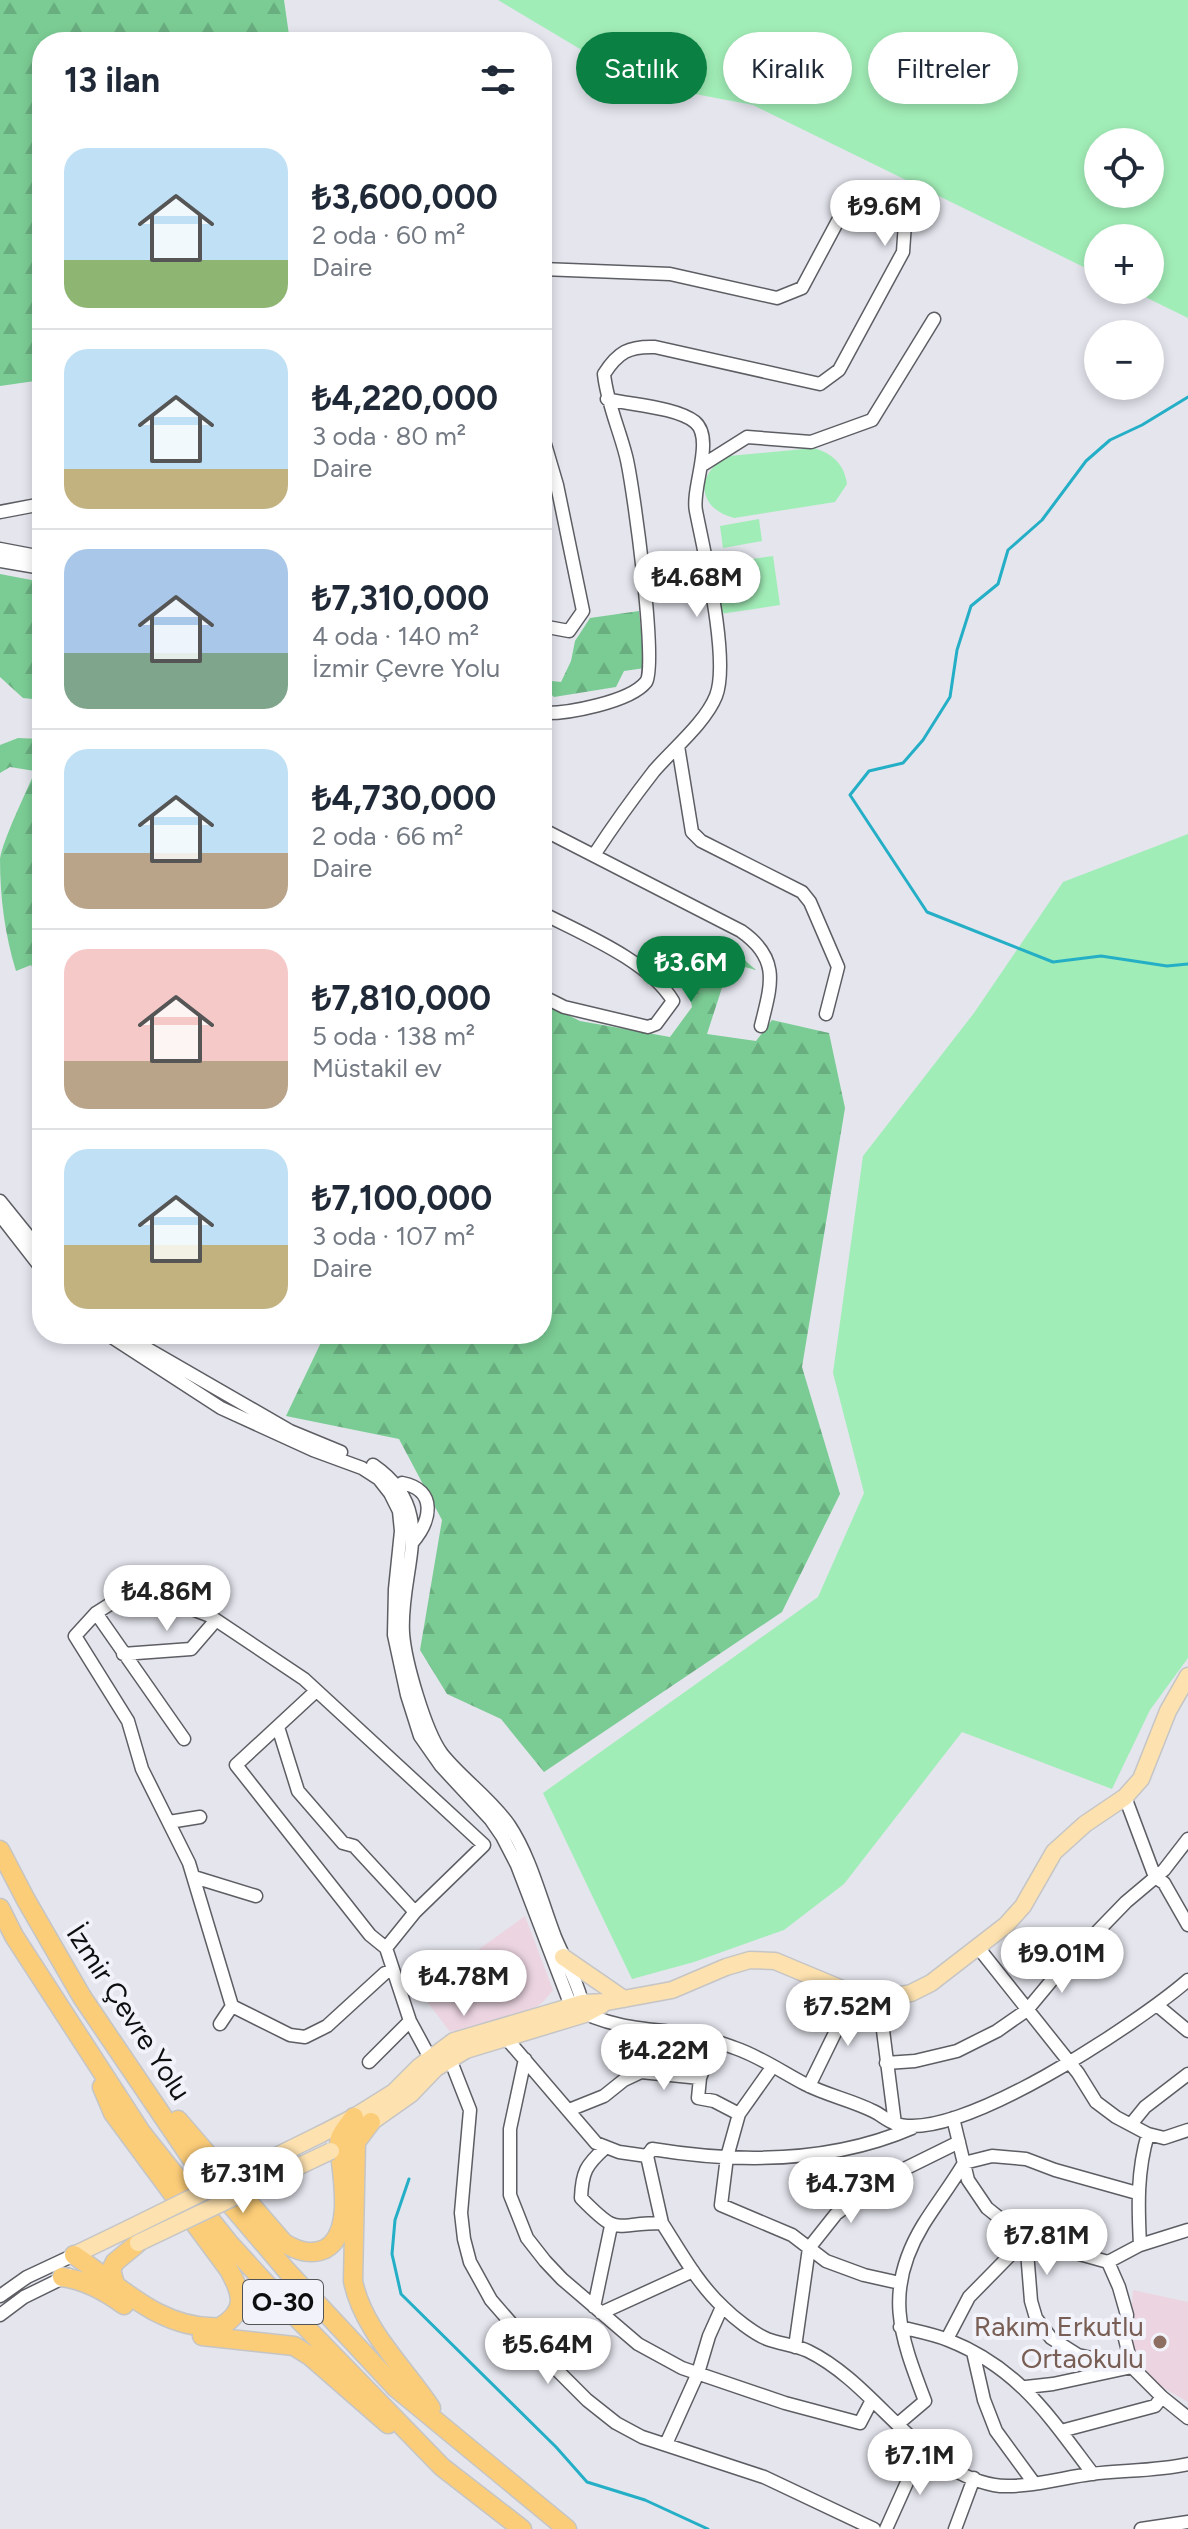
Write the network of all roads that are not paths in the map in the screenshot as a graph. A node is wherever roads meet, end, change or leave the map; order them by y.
1 (552, 269) edge
2 (934, 319) dead end
3 (607, 399) junction
4 (701, 466) junction
5 (552, 468) edge
6 (32, 506) edge
7 (0, 512) edge
8 (0, 549) edge
9 (32, 555) edge
10 (0, 561) edge
11 (32, 566) edge
12 (552, 628) edge
13 (552, 711) edge
14 (678, 746) junction
15 (552, 834) edge
16 (594, 855) junction
17 (552, 918) edge
18 (552, 1001) edge
19 (826, 1014) dead end
20 (761, 1026) dead end
21 (0, 1201) edge
22 (0, 1215) edge
23 (32, 1241) edge
24 (32, 1256) edge
25 (122, 1344) edge
26 (141, 1344) edge
27 (398, 1486) junction
28 (399, 1511) junction
29 (412, 1543) junction
30 (96, 1613) junction
31 (216, 1620) junction
32 (123, 1654) junction
33 (1188, 1676) edge
34 (316, 1691) junction
35 (278, 1727) junction
36 (184, 1739) dead end
37 (1125, 1797) junction
38 (200, 1817) dead end
39 (169, 1822) junction
40 (1188, 1839) edge
41 (0, 1850) edge
42 (194, 1877) junction
43 (1155, 1877) junction
44 (256, 1896) dead end
45 (0, 1908) edge
46 (415, 1912) junction
47 (1188, 1925) edge
48 (977, 1946) junction
49 (386, 1948) junction
50 (563, 1957) junction
51 (393, 1970) junction
52 (1188, 1980) edge
53 (854, 1994) junction
54 (624, 1999) junction
55 (879, 1999) junction
56 (232, 2006) junction
57 (1158, 2006) junction
58 (580, 2008) junction
59 (1027, 2010) junction
60 (410, 2021) junction
61 (220, 2024) dead end
62 (102, 2028) junction
63 (1188, 2031) edge
64 (506, 2038) junction
65 (82, 2040) junction
66 (714, 2041) junction
67 (430, 2058) junction
68 (450, 2059) junction
69 (525, 2059) junction
70 (369, 2062) dead end
71 (886, 2063) junction
72 (1069, 2064) junction
73 (773, 2066) junction
74 (1188, 2074) edge
75 (700, 2078) junction
76 (809, 2086) junction
77 (569, 2110) junction
78 (739, 2114) junction
79 (953, 2118) junction
80 (363, 2120) junction
81 (1132, 2123) junction
82 (895, 2124) junction
83 (915, 2127) junction
84 (1187, 2133) edge
85 (321, 2134) junction
86 (1148, 2134) junction
87 (959, 2142) junction
88 (342, 2146) junction
89 (605, 2148) junction
90 (647, 2156) junction
91 (727, 2157) junction
92 (964, 2163) junction
93 (1137, 2193) junction
94 (662, 2223) junction
95 (611, 2226) junction
96 (1188, 2230) edge
97 (133, 2236) junction
98 (1026, 2239) junction
99 (1140, 2245) junction
100 (809, 2248) junction
101 (1108, 2262) junction
102 (83, 2264) junction
103 (693, 2271) junction
104 (62, 2277) junction
105 (900, 2283) junction
106 (113, 2290) junction
107 (0, 2296) edge
108 (722, 2307) junction
109 (598, 2310) junction
110 (0, 2315) edge
111 (900, 2327) junction
112 (947, 2339) junction
113 (795, 2347) junction
114 (973, 2352) junction
115 (1132, 2367) junction
116 (698, 2373) junction
117 (1026, 2387) junction
118 (1162, 2397) junction
119 (872, 2400) junction
120 (1188, 2418) edge
121 (441, 2423) junction
122 (899, 2423) junction
123 (1061, 2431) junction
124 (666, 2444) junction
125 (922, 2449) junction
126 (1188, 2464) edge
127 (442, 2467) junction
128 (1093, 2474) junction
129 (974, 2478) junction
130 (1034, 2483) junction
131 (1188, 2522) edge
132 (522, 2529) edge
133 (567, 2529) edge
134 (874, 2529) edge
135 (886, 2529) edge
136 (955, 2529) edge
137 (1141, 2529) edge

1 - 3 street
2 - 4 street
3 - 4 street
3 - 13 street
4 - 14 street
5 - 12 street
6 - 7 street
8 - 9 street
10 - 11 street
14 - 16 street
14 - 19 street
15 - 16 street
16 - 20 street
17 - 18 street
21 - 23 street
22 - 24 street
25 - 28 street
26 - 27 street
27 - 28 street
27 - 29 street
27 - 29 street
28 - 58 street
29 - 50 street
30 - 31 street
30 - 32 street
30 - 39 street
31 - 32 street
31 - 34 street
32 - 36 street
33 - 37 main road
34 - 35 street
34 - 46 street
35 - 46 street
35 - 49 street
37 - 43 street
37 - 48 main road
38 - 39 street
39 - 42 street
40 - 43 street
41 - 62 highway, İzmir Çevre Yolu / O-30
42 - 44 street
42 - 56 street
43 - 47 street
43 - 59 street
45 - 65 highway, İzmir Çevre Yolu / O-30
46 - 49 street
48 - 55 main road
48 - 59 street
49 - 51 street
50 - 54 main road
50 - 58 street
51 - 56 street
51 - 60 street
52 - 57 street
53 - 54 main road
53 - 55 main road
53 - 76 street
54 - 58 main road
55 - 71 street
56 - 61 street
57 - 63 street
57 - 72 street
58 - 64 main road
58 - 66 street
58 - 67 main road
59 - 71 street
59 - 72 street
60 - 67 street
60 - 70 street
62 - 88 highway
62 - 121 highway, İzmir Çevre Yolu / O-30
64 - 68 main road
64 - 69 street
65 - 106 highway
65 - 127 highway, İzmir Çevre Yolu / O-30
66 - 73 street
66 - 75 street
67 - 80 main road
68 - 80 main road
68 - 124 street
69 - 77 street
69 - 109 street
71 - 82 street
72 - 79 street
72 - 81 street
73 - 76 street
73 - 78 street
74 - 81 street
75 - 77 street
75 - 78 street
76 - 82 street
77 - 89 street
78 - 91 street
79 - 83 street
79 - 87 street
80 - 85 main road
80 - 88 highway
81 - 86 street
82 - 83 street
83 - 91 street
84 - 86 street
85 - 88 highway
85 - 97 main road, bridge
86 - 93 street
87 - 92 street
87 - 100 street
88 - 97 main road, bridge
88 - 121 highway
89 - 90 street
89 - 95 street
90 - 91 street
90 - 94 street
91 - 100 street
92 - 93 street
92 - 98 street
92 - 105 street
93 - 99 street
94 - 95 street
94 - 103 street
95 - 109 street
96 - 99 street
97 - 102 main road
97 - 106 highway
98 - 101 street
98 - 112 street
98 - 115 street
99 - 101 street
100 - 105 street
100 - 113 street
101 - 115 street
102 - 104 street
102 - 106 highway
102 - 107 street
103 - 108 street
103 - 109 street
104 - 106 highway
104 - 110 street
105 - 111 street
106 - 127 highway
108 - 113 street
108 - 116 street
109 - 116 street
111 - 112 street
111 - 122 street
112 - 114 street
113 - 119 street
114 - 117 street
114 - 130 street
115 - 117 street
115 - 118 street
116 - 119 street
116 - 124 street
117 - 123 street
118 - 120 street
118 - 123 street
119 - 122 street
121 - 133 highway, İzmir Çevre Yolu / O-30
122 - 125 street
123 - 128 street
124 - 134 street
125 - 129 street
125 - 135 street
126 - 128 street
127 - 132 highway, İzmir Çevre Yolu / O-30
128 - 130 street
129 - 130 street
129 - 136 street
131 - 137 street

